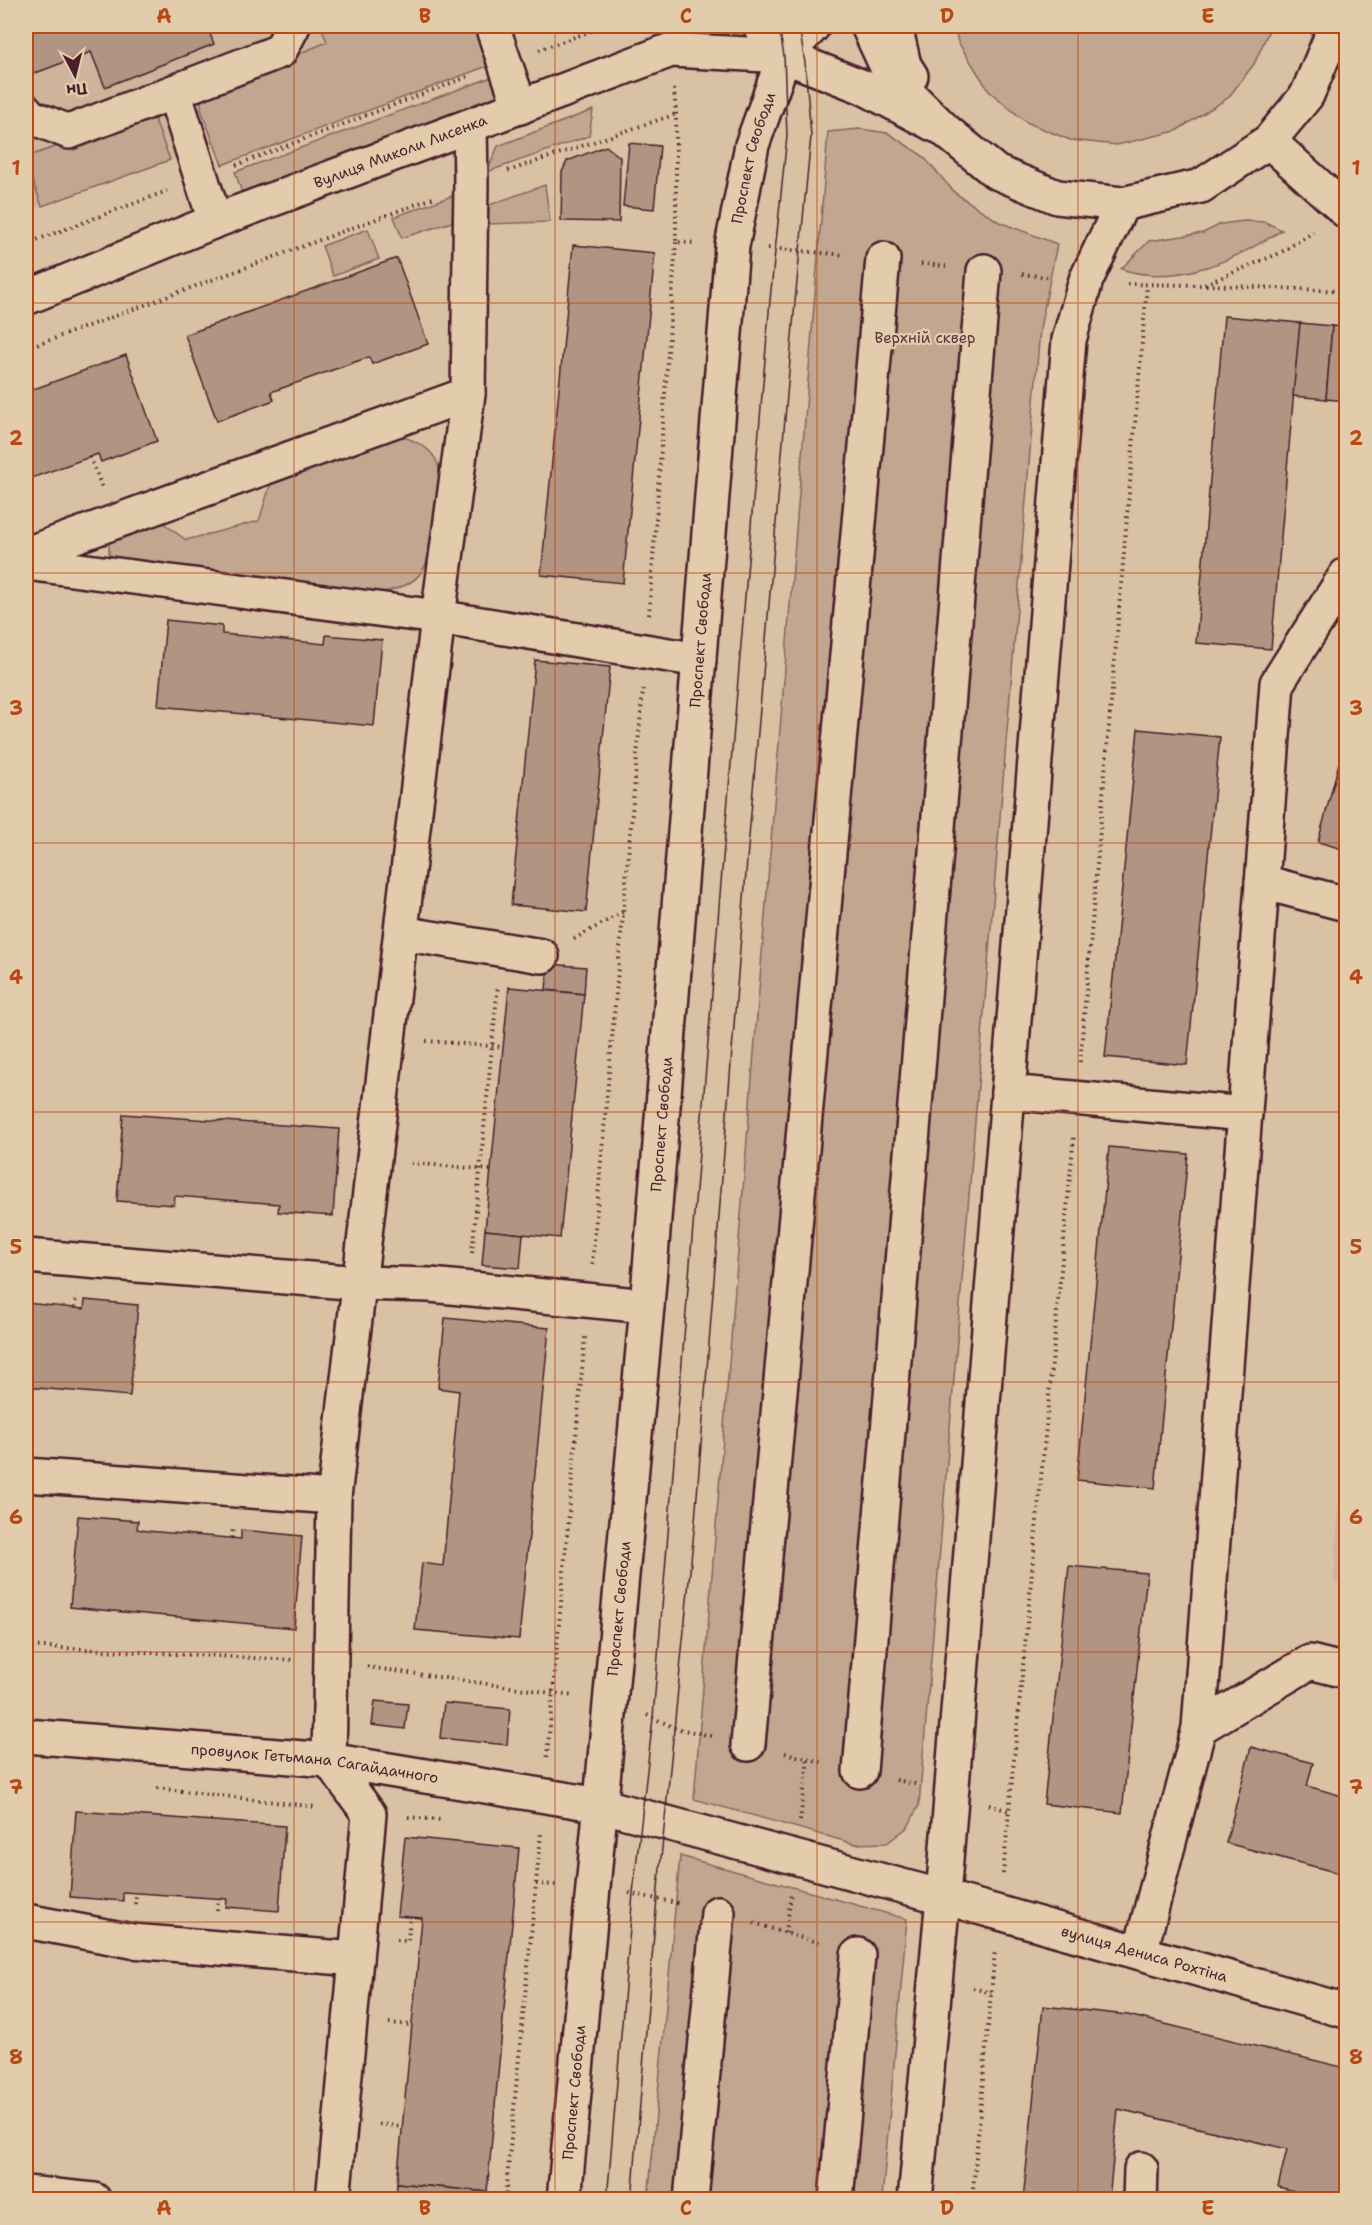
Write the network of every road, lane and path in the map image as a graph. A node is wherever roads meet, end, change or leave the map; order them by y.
1 (293, 26) edge
2 (492, 26) edge
3 (605, 26) edge
4 (760, 26) edge
5 (813, 26) edge
6 (868, 26) edge
7 (895, 26) edge
8 (1332, 26) edge
9 (671, 50) junction
10 (784, 56) junction
11 (506, 63) junction
12 (174, 92) junction
13 (520, 107) junction
14 (26, 111) edge
15 (676, 114) junction
16 (470, 126) junction
17 (946, 131) junction
18 (1269, 141) junction
19 (202, 178) junction
20 (471, 183) junction
21 (1122, 204) junction
22 (1346, 211) edge
23 (214, 221) junction
24 (676, 242) junction
25 (26, 244) edge
26 (732, 246) junction
27 (883, 260) junction
28 (984, 271) junction
29 (1086, 280) junction
30 (1147, 285) junction
31 (1203, 285) junction
32 (1347, 291) edge
33 (26, 298) edge
34 (26, 349) edge
35 (468, 394) junction
36 (26, 555) edge
37 (26, 563) edge
38 (1347, 575) edge
39 (438, 617) junction
40 (647, 651) junction
41 (699, 660) junction
42 (1262, 882) junction
43 (1347, 904) edge
44 (624, 912) junction
45 (401, 933) junction
46 (542, 956) junction
47 (388, 1038) junction
48 (492, 1046) junction
49 (503, 1047) dead end
50 (1008, 1092) junction
51 (1077, 1098) junction
52 (1245, 1114) junction
53 (374, 1159) junction
54 (480, 1169) junction
55 (491, 1170) dead end
56 (26, 1256) edge
57 (360, 1283) junction
58 (468, 1288) junction
59 (589, 1301) junction
60 (647, 1306) junction
61 (26, 1475) edge
62 (334, 1497) junction
63 (26, 1647) edge
64 (330, 1662) junction
65 (1347, 1671) edge
66 (553, 1694) junction
67 (612, 1699) junction
68 (1199, 1728) junction
69 (26, 1736) edge
70 (748, 1744) junction
71 (328, 1760) junction
72 (860, 1771) junction
73 (951, 1793) junction
74 (600, 1805) junction
75 (1009, 1811) junction
76 (536, 1884) dead end
77 (592, 1887) junction
78 (943, 1897) junction
79 (718, 1913) junction
80 (999, 1913) junction
81 (26, 1921) edge
82 (1140, 1952) junction
83 (858, 1955) joint
84 (356, 1959) junction
85 (935, 1977) junction
86 (991, 1993) junction
87 (1347, 2011) edge
88 (26, 2193) edge
89 (94, 2199) edge
90 (333, 2199) edge
91 (564, 2199) edge
92 (691, 2199) edge
93 (836, 2199) edge
94 (915, 2199) edge
95 (972, 2199) edge

1 - 12 street
2 - 11 street
3 - 11 path
4 - 10 street
5 - 10 street
6 - 17 street
7 - 17 street
8 - 18 street
9 - 10 street, Вулиця Миколи Лисенка
9 - 13 street, Вулиця Миколи Лисенка
9 - 15 path
10 - 17 street
10 - 26 street, Проспект Свободи
11 - 13 street
11 - 19 path
12 - 14 street
12 - 19 street
13 - 16 street, Вулиця Миколи Лисенка
15 - 20 path
15 - 24 path
16 - 20 street
16 - 23 street, Вулиця Миколи Лисенка
17 - 21 street
18 - 21 street
18 - 22 street
19 - 23 street
19 - 25 path
20 - 34 path
20 - 35 street
21 - 29 street
22 - 31 path
23 - 33 street, Вулиця Миколи Лисенка
24 - 26 path
24 - 40 path
26 - 27 path
26 - 41 street, Проспект Свободи
27 - 28 path
27 - 70 street
28 - 29 path
28 - 72 street
29 - 30 path
29 - 50 street
30 - 31 path
30 - 51 path
31 - 32 path
35 - 36 street
35 - 39 street
37 - 39 street
38 - 42 street
39 - 40 street
39 - 45 street
40 - 41 street
40 - 44 path
41 - 60 street, Проспект Свободи
42 - 43 street
42 - 52 street
44 - 46 path
44 - 59 path
45 - 46 street
45 - 47 street
46 - 48 path
47 - 48 path
47 - 53 street
48 - 49 path
48 - 54 path
50 - 51 street
50 - 73 street
51 - 52 street
51 - 75 path
52 - 68 street
53 - 54 path
53 - 57 street
54 - 55 path
54 - 58 path
56 - 57 street
57 - 58 street
57 - 62 street
58 - 59 street
59 - 60 street
59 - 66 path
60 - 67 street, Проспект Свободи
61 - 62 street
62 - 64 street
63 - 64 path
64 - 66 path
64 - 71 street
65 - 68 street
66 - 67 path
67 - 70 path
67 - 74 street, Проспект Свободи
68 - 82 street
69 - 71 street, провулок Гетьмана Сагайдачного
70 - 72 path
71 - 74 street, провулок Гетьмана Сагайдачного
71 - 84 street
72 - 73 path
73 - 75 path
73 - 78 street
74 - 77 street, Проспект Свободи
74 - 78 street, провулок Гетьмана Сагайдачного
75 - 80 path
76 - 77 path
77 - 79 path
77 - 91 street, Проспект Свободи
78 - 80 street, вулиця Дениса Рохтіна
78 - 85 street
79 - 83 path
79 - 92 street
80 - 82 street, вулиця Дениса Рохтіна
80 - 86 path
81 - 84 street
82 - 87 street, вулиця Дениса Рохтіна
83 - 93 street
84 - 90 street
85 - 86 path
85 - 94 street
86 - 95 path
88 - 89 street

